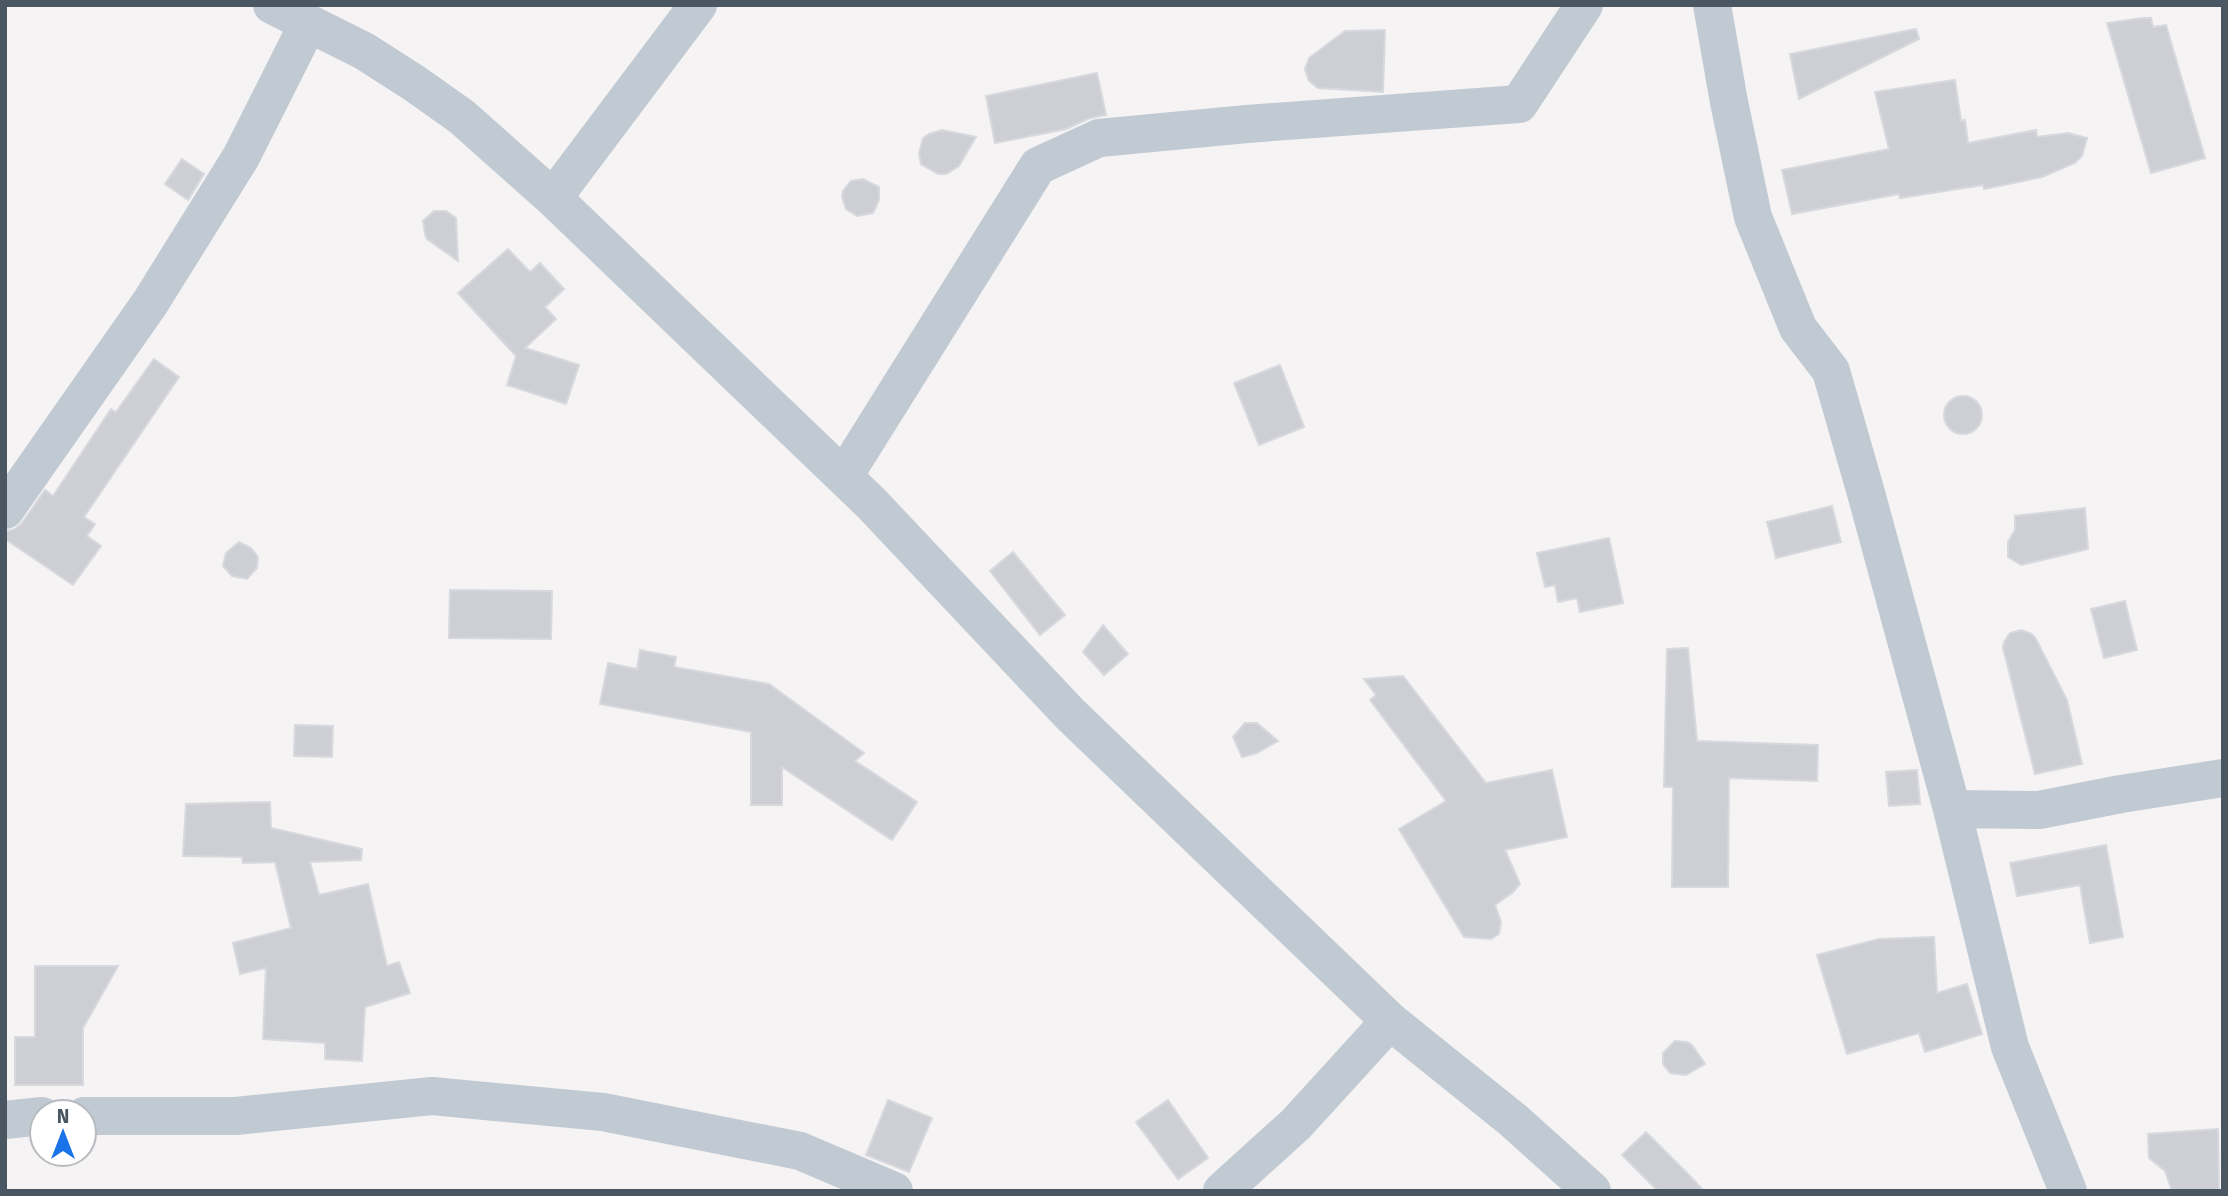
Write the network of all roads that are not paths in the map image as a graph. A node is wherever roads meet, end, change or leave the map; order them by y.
1 (272, 5) edge
2 (698, 5) edge
3 (1584, 5) edge
4 (1712, 5) edge
5 (308, 24) junction
6 (553, 198) junction
7 (844, 476) junction
8 (5, 510) edge
9 (2223, 778) edge
10 (1952, 809) junction
11 (1390, 1021) junction
12 (98, 1116) edge
13 (28, 1118) edge
14 (5, 1120) edge
15 (894, 1191) edge
16 (1222, 1191) edge
17 (1592, 1191) edge
18 (2068, 1191) edge

1 - 5 street
2 - 6 street
3 - 7 street
4 - 10 street
5 - 6 street
5 - 8 street
6 - 7 street
7 - 11 street
9 - 10 street
10 - 18 street
11 - 16 street
11 - 17 street
12 - 15 street
13 - 14 street

